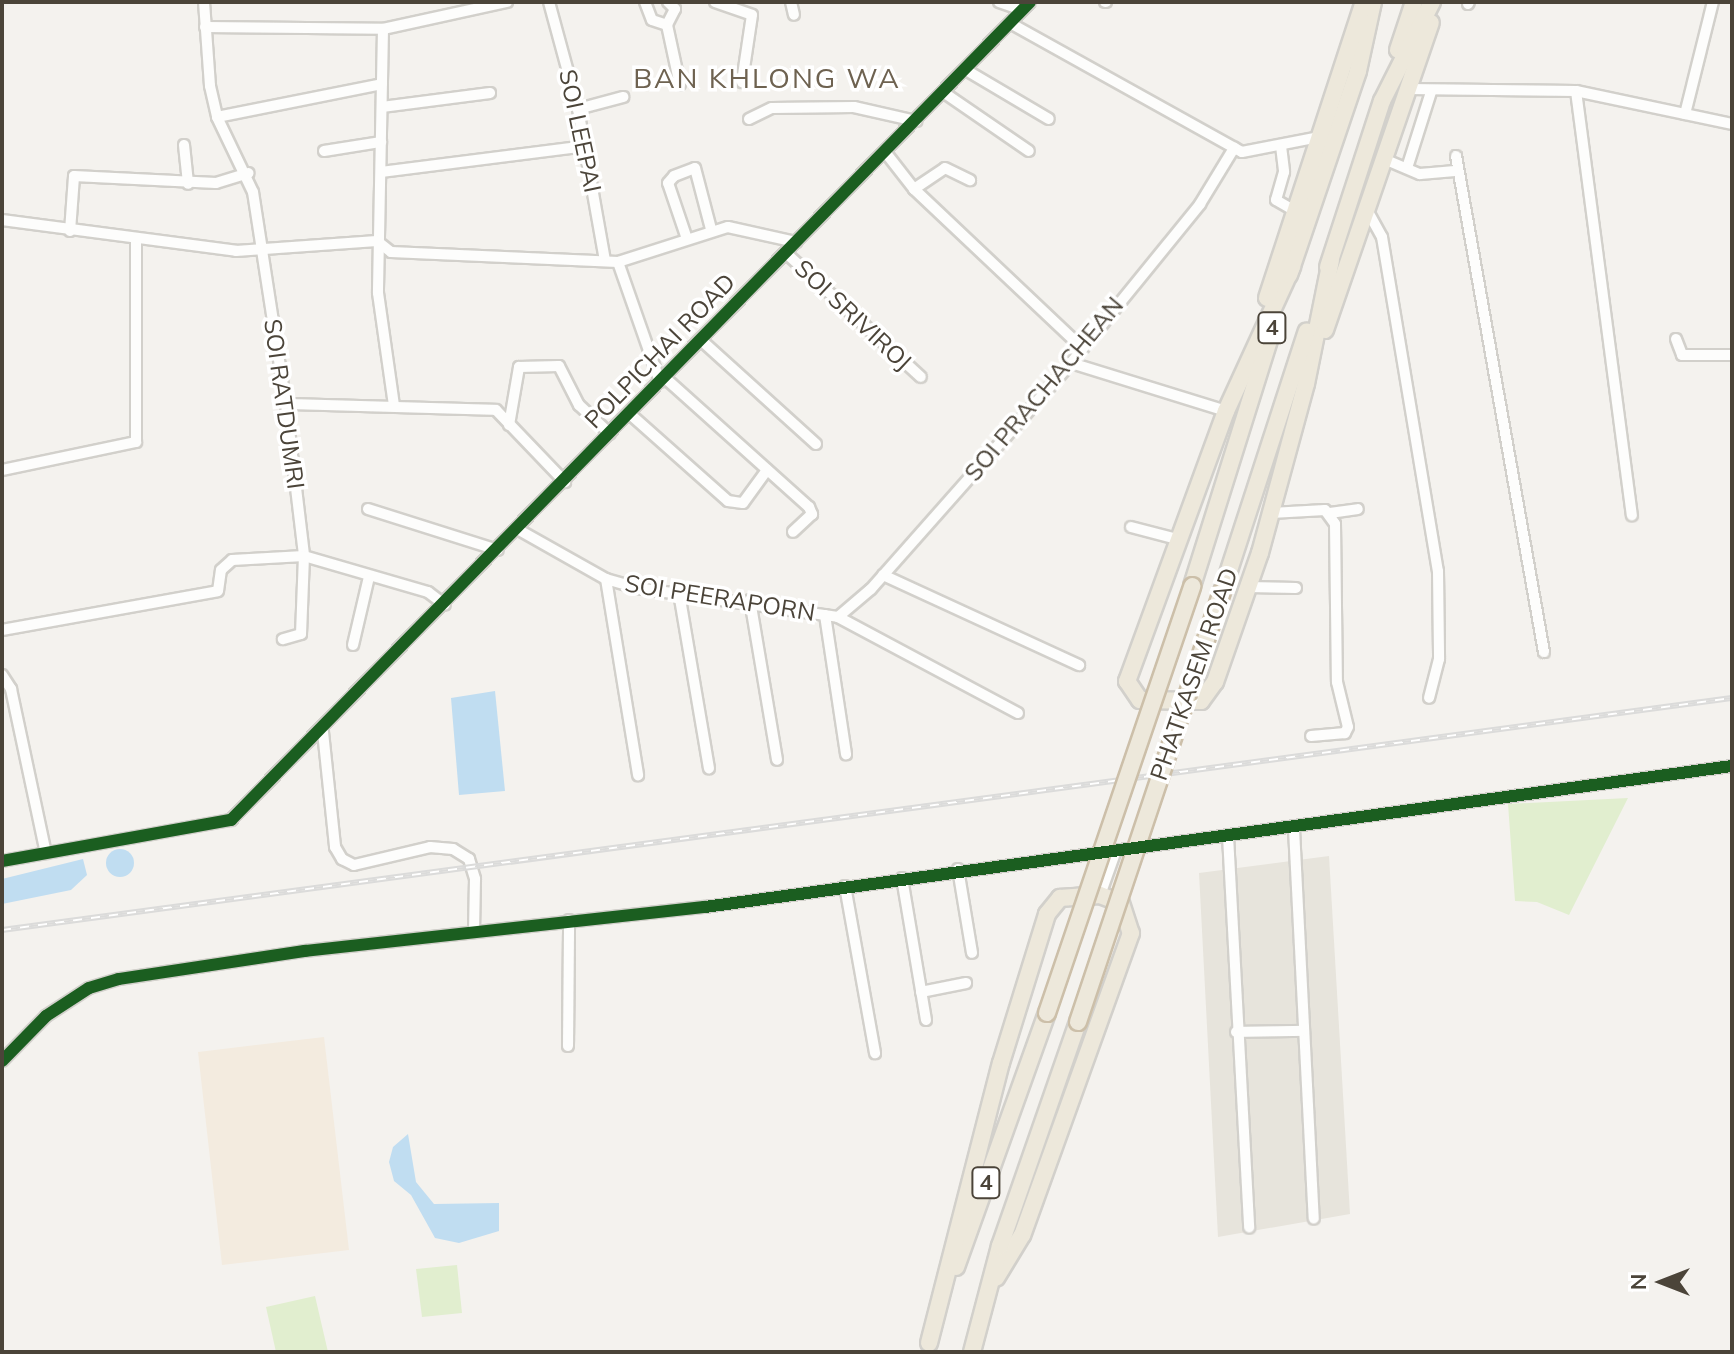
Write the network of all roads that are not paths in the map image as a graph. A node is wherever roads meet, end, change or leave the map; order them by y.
1 (204, 2) edge
2 (507, 2) edge
3 (549, 2) edge
4 (645, 2) edge
5 (668, 2) edge
6 (715, 2) edge
7 (791, 2) edge
8 (999, 2) edge
9 (1364, 2) edge
10 (1373, 2) edge
11 (1383, 2) edge
12 (1414, 2) edge
13 (1434, 2) edge
14 (1713, 2) edge
15 (1026, 6) edge
16 (794, 15) dead end
17 (1010, 23) junction
18 (667, 25) junction
19 (205, 27) junction
20 (383, 29) junction
21 (966, 70) junction
22 (1358, 71) junction
23 (742, 82) dead end
24 (382, 84) junction
25 (680, 85) dead end
26 (1409, 89) junction
27 (1576, 91) junction
28 (943, 92) junction
29 (1431, 92) junction
30 (490, 93) dead end
31 (623, 97) dead end
32 (1382, 101) junction
33 (382, 107) junction
34 (578, 109) junction
35 (1685, 114) junction
36 (217, 117) junction
37 (749, 119) dead end
38 (1049, 119) dead end
39 (916, 121) junction
40 (1732, 124) edge
41 (1319, 137) junction
42 (381, 142) junction
43 (184, 145) dead end
44 (586, 146) junction
45 (1281, 146) junction
46 (1234, 148) junction
47 (324, 151) dead end
48 (1029, 151) dead end
49 (886, 153) junction
50 (1456, 156) dead end
51 (1384, 159) junction
52 (1407, 168) junction
53 (1458, 171) junction
54 (381, 172) junction
55 (248, 173) junction
56 (970, 180) dead end
57 (188, 184) junction
58 (914, 189) junction
59 (1367, 210) junction
60 (1295, 211) junction
61 (2, 220) edge
62 (711, 229) junction
63 (70, 231) junction
64 (687, 239) junction
65 (377, 241) junction
66 (136, 242) junction
67 (796, 242) junction
68 (262, 252) junction
69 (786, 253) junction
70 (1331, 260) junction
71 (605, 261) junction
72 (618, 262) junction
73 (1292, 267) junction
74 (1676, 339) dead end
75 (701, 340) junction
76 (1082, 348) junction
77 (1732, 355) edge
78 (1249, 357) junction
79 (1071, 363) junction
80 (921, 377) dead end
81 (662, 380) junction
82 (1306, 384) junction
83 (286, 404) junction
84 (394, 405) junction
85 (1226, 411) junction
86 (630, 414) junction
87 (509, 425) junction
88 (610, 434) junction
89 (816, 444) dead end
90 (2, 470) edge
91 (767, 470) junction
92 (565, 482) junction
93 (368, 509) dead end
94 (1358, 509) dead end
95 (1271, 513) junction
96 (1330, 513) junction
97 (1632, 515) dead end
98 (1131, 527) dead end
99 (519, 530) junction
100 (793, 532) dead end
101 (1177, 539) junction
102 (498, 550) junction
103 (304, 556) junction
104 (883, 575) junction
105 (369, 577) junction
106 (606, 579) junction
107 (1249, 587) junction
108 (1296, 588) dead end
109 (679, 593) junction
110 (750, 600) junction
111 (445, 605) junction
112 (825, 615) junction
113 (838, 617) junction
114 (2, 630) edge
115 (283, 639) dead end
116 (353, 645) dead end
117 (1544, 652) dead end
118 (1079, 665) dead end
119 (2, 675) edge
120 (1429, 698) dead end
121 (1018, 713) dead end
122 (323, 732) junction
123 (1311, 736) dead end
124 (846, 754) dead end
125 (777, 760) dead end
126 (1732, 766) edge
127 (709, 768) dead end
128 (638, 775) dead end
129 (1294, 829) junction
130 (1228, 836) junction
131 (46, 853) junction
132 (1115, 853) junction
133 (2, 861) edge
134 (958, 869) junction
135 (902, 878) junction
136 (845, 886) junction
137 (1100, 895) junction
138 (569, 920) junction
139 (474, 931) junction
140 (972, 953) dead end
141 (966, 983) dead end
142 (921, 992) junction
143 (926, 1020) dead end
144 (1303, 1031) junction
145 (1236, 1032) junction
146 (568, 1046) dead end
147 (875, 1053) dead end
148 (2, 1061) edge
149 (1314, 1218) dead end
150 (1249, 1227) dead end
151 (996, 1278) junction
152 (928, 1348) edge
153 (972, 1352) edge

1 - 19 street
2 - 20 street
3 - 34 street, SOI LEEPAI
4 - 18 street
5 - 18 street
6 - 23 street
7 - 16 street
8 - 15 street
9 - 41 highway
10 - 22 highway, PHATKASEM ROAD / 4
11 - 22 highway
12 - 32 highway
13 - 26 highway
13 - 32 highway, PHATKASEM ROAD / 4
14 - 35 street
15 - 17 street, POLPICHAI ROAD
17 - 21 street, POLPICHAI ROAD
17 - 46 street
18 - 25 street
19 - 20 street
19 - 36 street
20 - 24 street
21 - 28 street, POLPICHAI ROAD
21 - 38 street
22 - 73 highway, PHATKASEM ROAD / 4
24 - 33 street
24 - 36 street
26 - 29 street
26 - 51 highway
27 - 29 street
27 - 35 street
27 - 97 street
28 - 39 street, POLPICHAI ROAD
28 - 48 street
29 - 52 street
30 - 33 street
31 - 34 street
32 - 70 highway, PHATKASEM ROAD / 4
33 - 42 street
34 - 44 street, SOI LEEPAI
35 - 40 street
36 - 55 street, SOI RATDUMRI
37 - 39 street
39 - 49 street, POLPICHAI ROAD
41 - 45 street
41 - 60 highway
42 - 47 street
42 - 54 street
43 - 57 street
44 - 54 street
44 - 71 street, SOI LEEPAI
45 - 46 street
45 - 60 street
46 - 76 street, SOI PRACHACHEAN
49 - 58 street
49 - 67 street, POLPICHAI ROAD
50 - 53 street
51 - 52 street
51 - 59 highway
52 - 53 street
53 - 117 street
54 - 65 street
55 - 57 street
55 - 68 street, SOI RATDUMRI
56 - 58 street
57 - 63 street
58 - 76 street
59 - 82 highway
59 - 120 street
60 - 78 highway
61 - 63 street
62 - 64 street
62 - 64 street
62 - 67 street
63 - 66 street
64 - 72 street
65 - 68 street
65 - 71 street
65 - 84 street
66 - 68 street
66 - 90 street
67 - 69 street, POLPICHAI ROAD
68 - 83 street, SOI RATDUMRI
69 - 75 street, POLPICHAI ROAD
69 - 80 street, SOI SRIVIROJ
70 - 82 highway
70 - 151 highway, PHATKASEM ROAD / 4, bridge
71 - 72 street
72 - 81 street
73 - 78 highway
73 - 152 highway, PHATKASEM ROAD / 4, bridge
74 - 77 street
75 - 81 street, POLPICHAI ROAD
75 - 89 street
76 - 79 street, SOI PRACHACHEAN
78 - 85 highway
79 - 85 street
79 - 104 street, SOI PRACHACHEAN
81 - 86 street, POLPICHAI ROAD
81 - 91 street
82 - 95 highway
83 - 84 street
83 - 103 street, SOI RATDUMRI
84 - 87 street
85 - 101 highway
86 - 88 street, POLPICHAI ROAD
86 - 91 street
87 - 88 street
87 - 92 street
88 - 92 street, POLPICHAI ROAD
91 - 100 street
92 - 99 street, POLPICHAI ROAD
93 - 102 street
94 - 96 street
95 - 96 street
95 - 107 highway
96 - 123 street
98 - 101 street
99 - 102 street, POLPICHAI ROAD
99 - 106 street, SOI PEERAPORN
101 - 107 highway
102 - 111 street, POLPICHAI ROAD
103 - 105 street
103 - 114 street
103 - 115 street, SOI RATDUMRI
104 - 113 street, SOI PRACHACHEAN
104 - 118 street
105 - 111 street
105 - 116 street
106 - 109 street, SOI PEERAPORN
106 - 128 street
107 - 108 street
109 - 110 street, SOI PEERAPORN
109 - 127 street
110 - 112 street, SOI PEERAPORN
110 - 125 street
111 - 122 street, POLPICHAI ROAD
112 - 113 street, SOI PEERAPORN
112 - 124 street
113 - 121 street, SOI PEERAPORN
119 - 131 street
122 - 131 street, POLPICHAI ROAD
122 - 139 street
126 - 129 street
129 - 130 street
129 - 144 street
130 - 132 street
130 - 145 street
131 - 133 street, POLPICHAI ROAD
132 - 134 street
132 - 137 street
134 - 135 street
134 - 140 street
135 - 136 street
135 - 142 street
136 - 138 street
136 - 147 street
137 - 151 highway
137 - 152 highway
138 - 139 street
138 - 146 street
139 - 148 street
141 - 142 street
142 - 143 street
144 - 145 street
144 - 149 street
145 - 150 street
151 - 153 highway, PHATKASEM ROAD / 4

